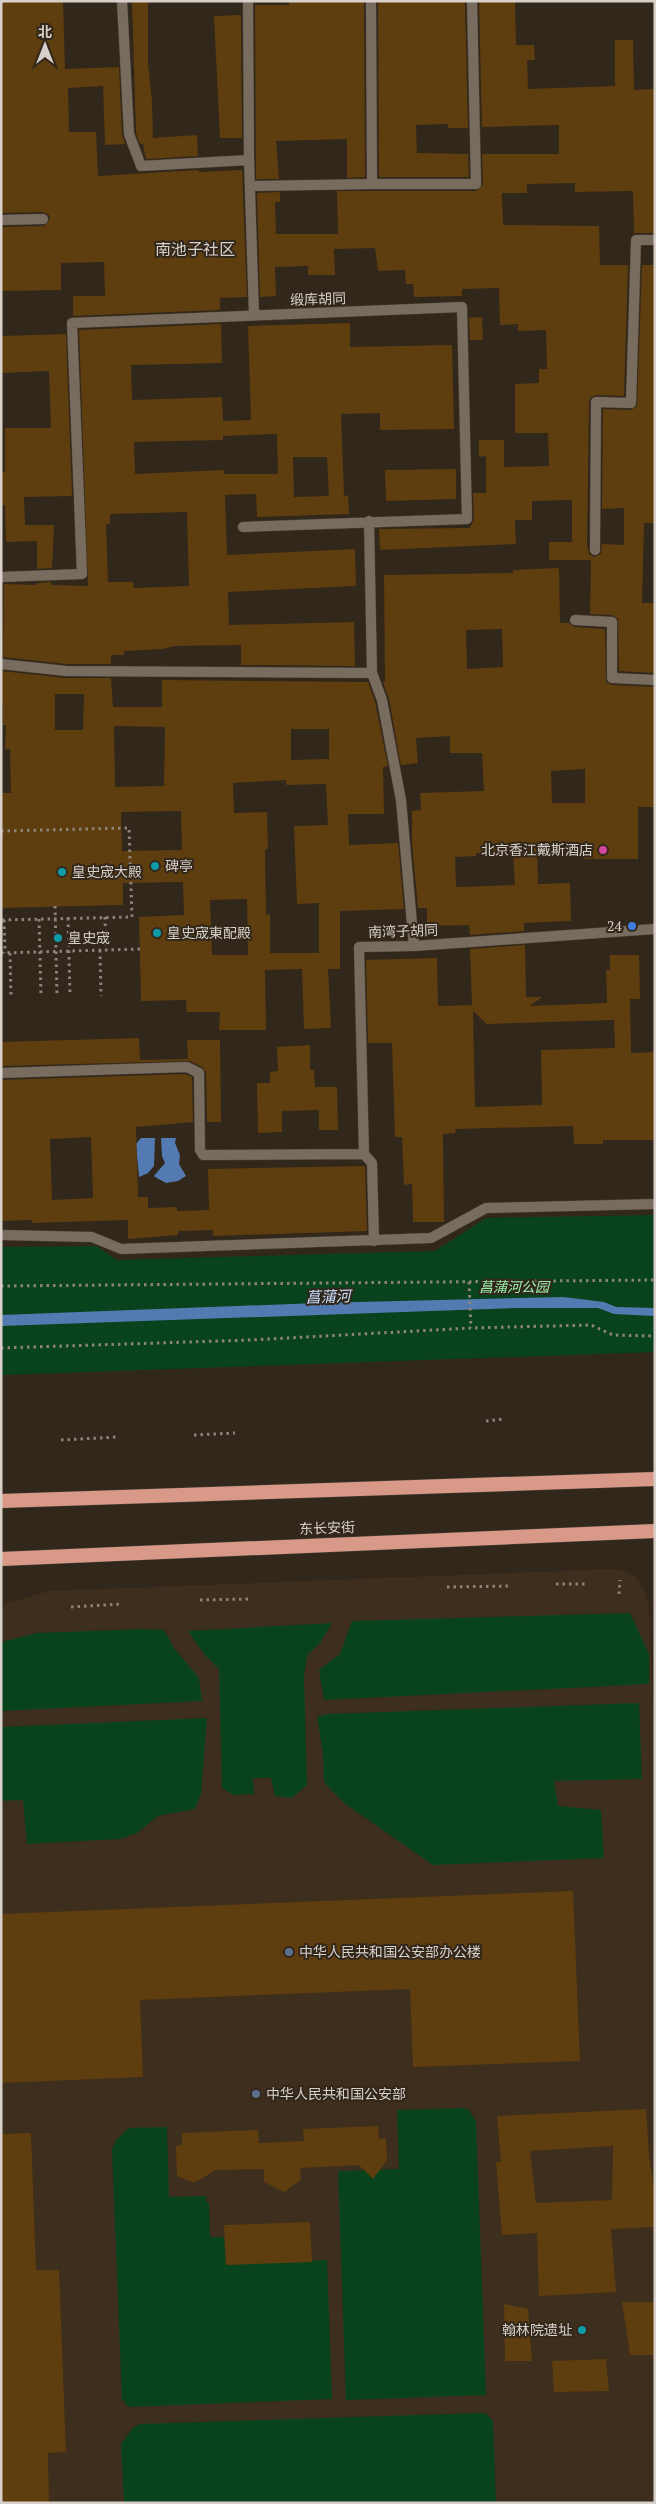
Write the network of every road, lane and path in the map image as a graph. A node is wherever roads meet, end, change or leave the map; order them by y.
1 (122, 1) edge
2 (248, 1) edge
3 (371, 1) edge
4 (472, 1) edge
5 (249, 160) junction
6 (372, 184) junction
7 (250, 186) junction
8 (43, 219) dead end
9 (1, 220) edge
10 (655, 240) edge
11 (254, 315) junction
12 (369, 522) junction
13 (243, 527) dead end
14 (595, 550) dead end
15 (1, 577) edge
16 (575, 620) dead end
17 (1, 664) edge
18 (372, 673) junction
19 (655, 680) edge
20 (1, 831) edge
21 (54, 906) dead end
22 (105, 917) junction
23 (55, 918) junction
24 (68, 918) junction
25 (40, 919) junction
26 (3, 920) edge
27 (655, 929) edge
28 (414, 946) junction
29 (140, 949) dead end
30 (100, 950) junction
31 (106, 950) junction
32 (69, 951) junction
33 (40, 952) junction
34 (56, 952) junction
35 (3, 953) edge
36 (10, 953) junction
37 (70, 994) dead end
38 (41, 995) dead end
39 (57, 995) dead end
40 (102, 996) dead end
41 (11, 998) dead end
42 (1, 1073) edge
43 (364, 1154) junction
44 (655, 1204) edge
45 (1, 1235) edge
46 (374, 1241) junction
47 (655, 1280) edge
48 (469, 1282) junction
49 (1, 1286) edge
50 (471, 1328) junction
51 (655, 1336) edge
52 (1, 1348) edge
53 (504, 1420) dead end
54 (486, 1421) dead end
55 (235, 1433) dead end
56 (194, 1435) dead end
57 (116, 1438) dead end
58 (62, 1440) dead end
59 (655, 1479) edge
60 (1, 1501) edge
61 (655, 1531) edge
62 (1, 1558) edge
63 (620, 1580) dead end
64 (556, 1584) dead end
65 (587, 1584) dead end
66 (510, 1586) dead end
67 (447, 1587) dead end
68 (619, 1594) dead end
69 (249, 1599) dead end
70 (200, 1600) dead end
71 (122, 1604) dead end
72 (71, 1607) dead end

1 - 5 street
2 - 5 street
3 - 6 street
4 - 6 street
5 - 7 street
6 - 7 street
7 - 11 street
8 - 9 street
10 - 14 street
11 - 12 street, 缎库胡同
11 - 15 street, 缎库胡同
12 - 13 street, 缎库胡同
12 - 18 street
16 - 19 street
17 - 18 street
18 - 28 street
20 - 22 path
21 - 23 path
22 - 24 path
22 - 31 path
23 - 24 path
23 - 25 path
23 - 34 path
24 - 32 path
25 - 26 path
25 - 33 path
26 - 35 path
27 - 28 street, 南湾子胡同
28 - 43 street, 南湾子胡同
29 - 31 path
30 - 31 path
30 - 32 path
30 - 40 path
32 - 34 path
32 - 37 path
33 - 34 path
33 - 36 path
33 - 38 path
34 - 39 path
35 - 36 path
36 - 41 path
42 - 43 street
43 - 46 street
44 - 46 street
45 - 46 street
47 - 48 path
48 - 49 path
48 - 50 path
50 - 51 path
50 - 52 path
53 - 54 path
55 - 56 path
57 - 58 path
59 - 60 highway
61 - 62 highway, 东长安街
63 - 68 path
64 - 65 path
66 - 67 path
69 - 70 path
71 - 72 path

